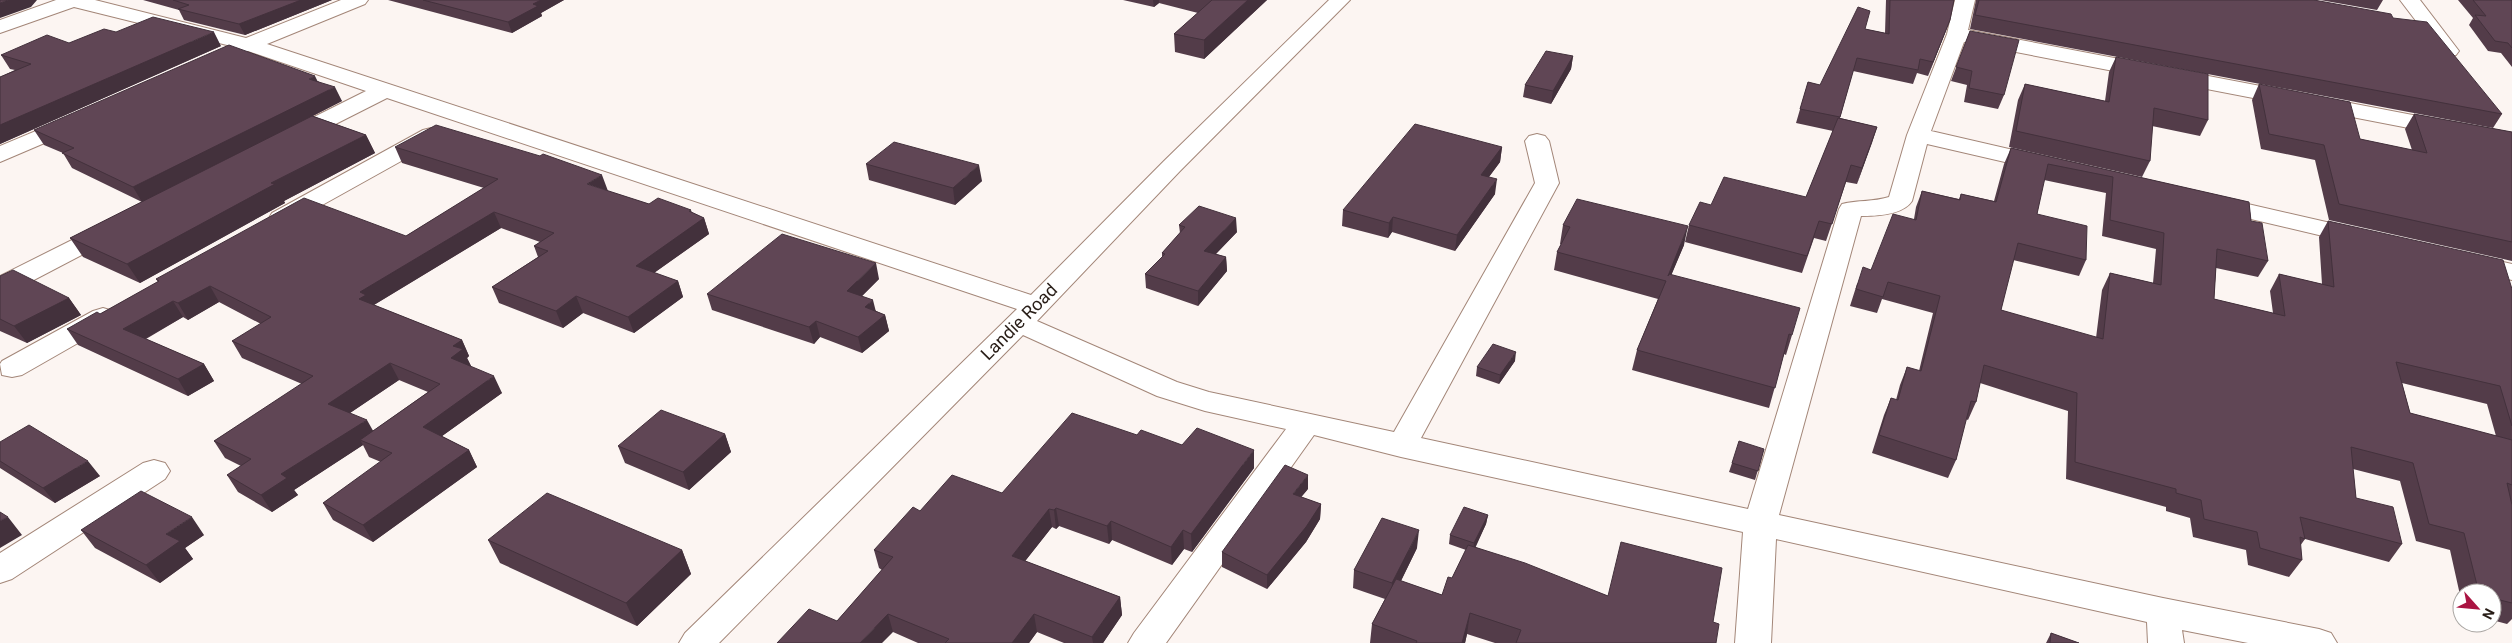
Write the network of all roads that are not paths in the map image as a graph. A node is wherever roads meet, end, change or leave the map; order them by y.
1 (72, 0) edge
2 (358, 0) edge
3 (1340, 0) edge
4 (1965, 0) edge
5 (2410, 0) edge
6 (2402, 23) edge
7 (0, 28) edge
8 (2431, 28) junction
9 (1957, 34) junction
10 (247, 44) junction
11 (221, 56) edge
12 (2460, 65) edge
13 (386, 89) junction
14 (88, 116) edge
15 (465, 116) junction
16 (1918, 135) junction
17 (1537, 141) dead end
18 (2512, 141) edge
19 (272, 147) edge
20 (0, 155) edge
21 (2064, 168) edge
22 (2191, 198) edge
23 (132, 219) edge
24 (264, 227) edge
25 (2385, 242) edge
26 (2444, 256) edge
27 (2512, 272) edge
28 (0, 287) edge
29 (125, 305) edge
30 (1028, 314) junction
31 (12, 368) dead end
32 (1306, 424) junction
33 (1401, 446) junction
34 (154, 471) dead end
35 (1760, 524) junction
36 (0, 570) edge
37 (2164, 628) edge
38 (697, 643) edge
39 (1146, 643) edge
40 (1753, 643) edge
41 (2319, 643) edge

1 - 7 street
1 - 10 street
2 - 10 street
3 - 30 street, Landie Road
4 - 9 street
5 - 8 street
6 - 8 street
8 - 12 street
9 - 16 street
9 - 18 street
10 - 11 street
10 - 13 street
13 - 15 street
13 - 19 street
14 - 20 street
15 - 24 street
15 - 30 street
16 - 21 street
16 - 35 street
17 - 33 street
22 - 25 street
23 - 28 street
26 - 27 street
29 - 31 street
30 - 32 street
30 - 38 street, Landie Road
32 - 33 street
32 - 39 street
33 - 35 street
34 - 36 street
35 - 37 street
35 - 40 street
37 - 41 street

